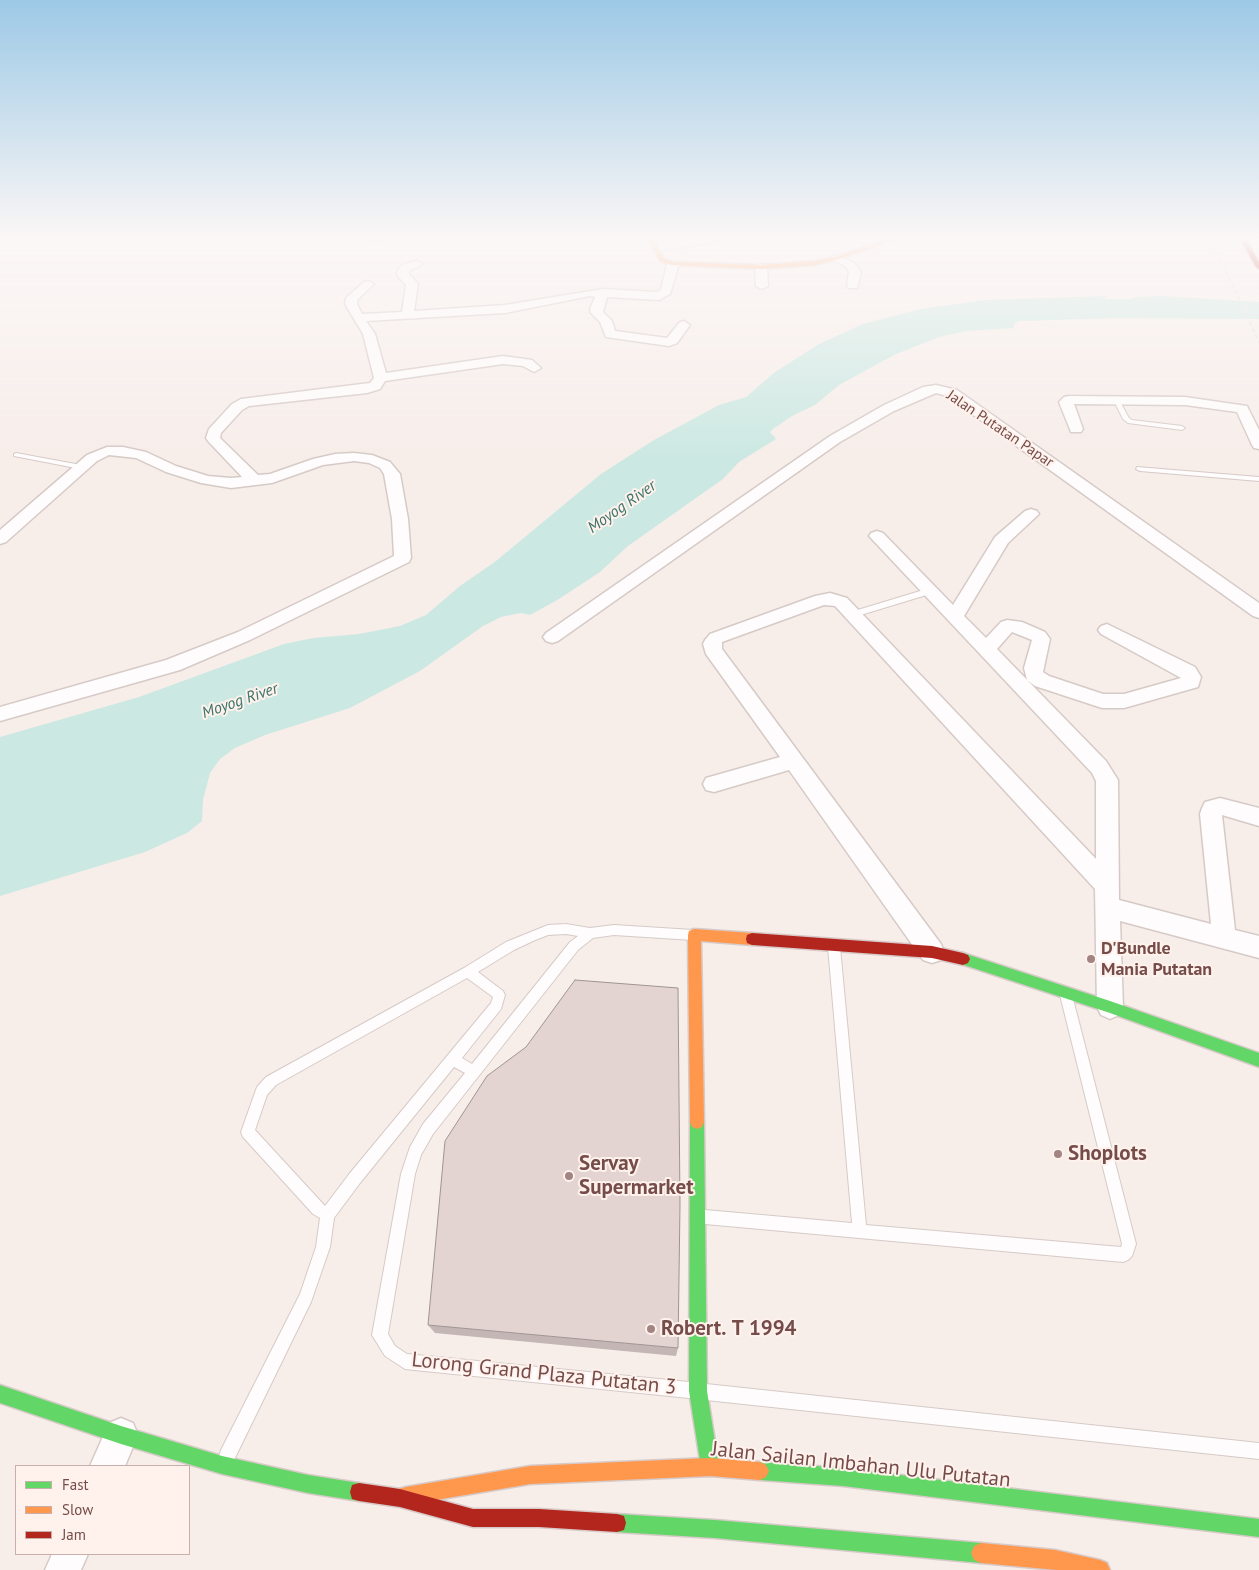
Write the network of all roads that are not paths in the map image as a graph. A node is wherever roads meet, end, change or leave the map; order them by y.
1 (355, 312) edge
2 (457, 312) edge
3 (597, 312) edge
4 (407, 315) joint
5 (358, 318) junction
6 (684, 324) dead end
7 (534, 368) dead end
8 (381, 378) junction
9 (1118, 401) junction
10 (1182, 428) dead end
11 (1076, 429) dead end
12 (1259, 445) edge
13 (16, 455) dead end
14 (81, 467) junction
15 (1140, 469) dead end
16 (1259, 479) edge
17 (255, 481) junction
18 (1031, 514) dead end
19 (878, 536) dead end
20 (0, 539) edge
21 (930, 591) junction
22 (1259, 612) edge
23 (854, 614) junction
24 (955, 617) junction
25 (1107, 630) dead end
26 (552, 637) dead end
27 (986, 649) junction
28 (0, 714) edge
29 (794, 761) junction
30 (714, 784) dead end
31 (1259, 817) edge
32 (1107, 896) junction
33 (590, 933) junction
34 (694, 934) junction
35 (1224, 937) junction
36 (833, 944) junction
37 (1259, 947) edge
38 (932, 952) junction
39 (468, 972) junction
40 (1065, 992) junction
41 (1110, 1007) junction
42 (452, 1059) junction
43 (1259, 1060) edge
44 (474, 1072) junction
45 (327, 1215) junction
46 (699, 1217) junction
47 (860, 1231) junction
48 (698, 1391) junction
49 (0, 1394) edge
50 (121, 1435) junction
51 (1259, 1451) edge
52 (108, 1465) edge
53 (222, 1465) junction
54 (710, 1466) junction
55 (400, 1498) junction
56 (1259, 1528) edge
57 (70, 1555) edge
58 (63, 1570) edge
59 (1100, 1570) edge

1 - 5 street
2 - 4 street
3 - 6 street
4 - 5 street
5 - 8 street
7 - 8 street
8 - 17 street
9 - 10 lane
9 - 11 street
9 - 12 street
13 - 14 lane
14 - 17 street
14 - 20 street
15 - 16 lane
17 - 28 street
18 - 24 street
19 - 21 street
21 - 23 lane
21 - 24 street
22 - 26 street, Jalan Putatan Papar
23 - 29 street
23 - 32 street
24 - 27 street
25 - 27 street
27 - 32 street
29 - 30 street
29 - 38 street
31 - 35 street
32 - 35 street
32 - 41 street
33 - 34 lane
33 - 39 lane
33 - 44 lane, Lorong Grand Plaza Putatan 3
34 - 36 main road
34 - 46 main road, Lorong Grand Plaza Putatan 3
35 - 37 street
36 - 38 main road
36 - 47 lane
38 - 40 main road
39 - 42 lane
39 - 45 lane
40 - 41 main road
40 - 47 lane
41 - 43 main road
42 - 44 lane
42 - 45 lane
44 - 48 lane, Lorong Grand Plaza Putatan 3
45 - 53 lane
46 - 47 lane
46 - 48 main road, Lorong Grand Plaza Putatan 3
48 - 51 lane
48 - 54 main road, Lorong Grand Plaza Putatan 3
49 - 50 main road, Jalan Sailan Imbahan Ulu Putatan
50 - 52 street
50 - 53 main road, Jalan Sailan Imbahan Ulu Putatan
53 - 55 main road, Jalan Sailan Imbahan Ulu Putatan
54 - 55 main road, Jalan Sailan Imbahan Ulu Putatan
54 - 56 main road, Jalan Sailan Imbahan Ulu Putatan
55 - 59 main road, Jalan Sailan Imbahan Ulu Putatan
57 - 58 street

